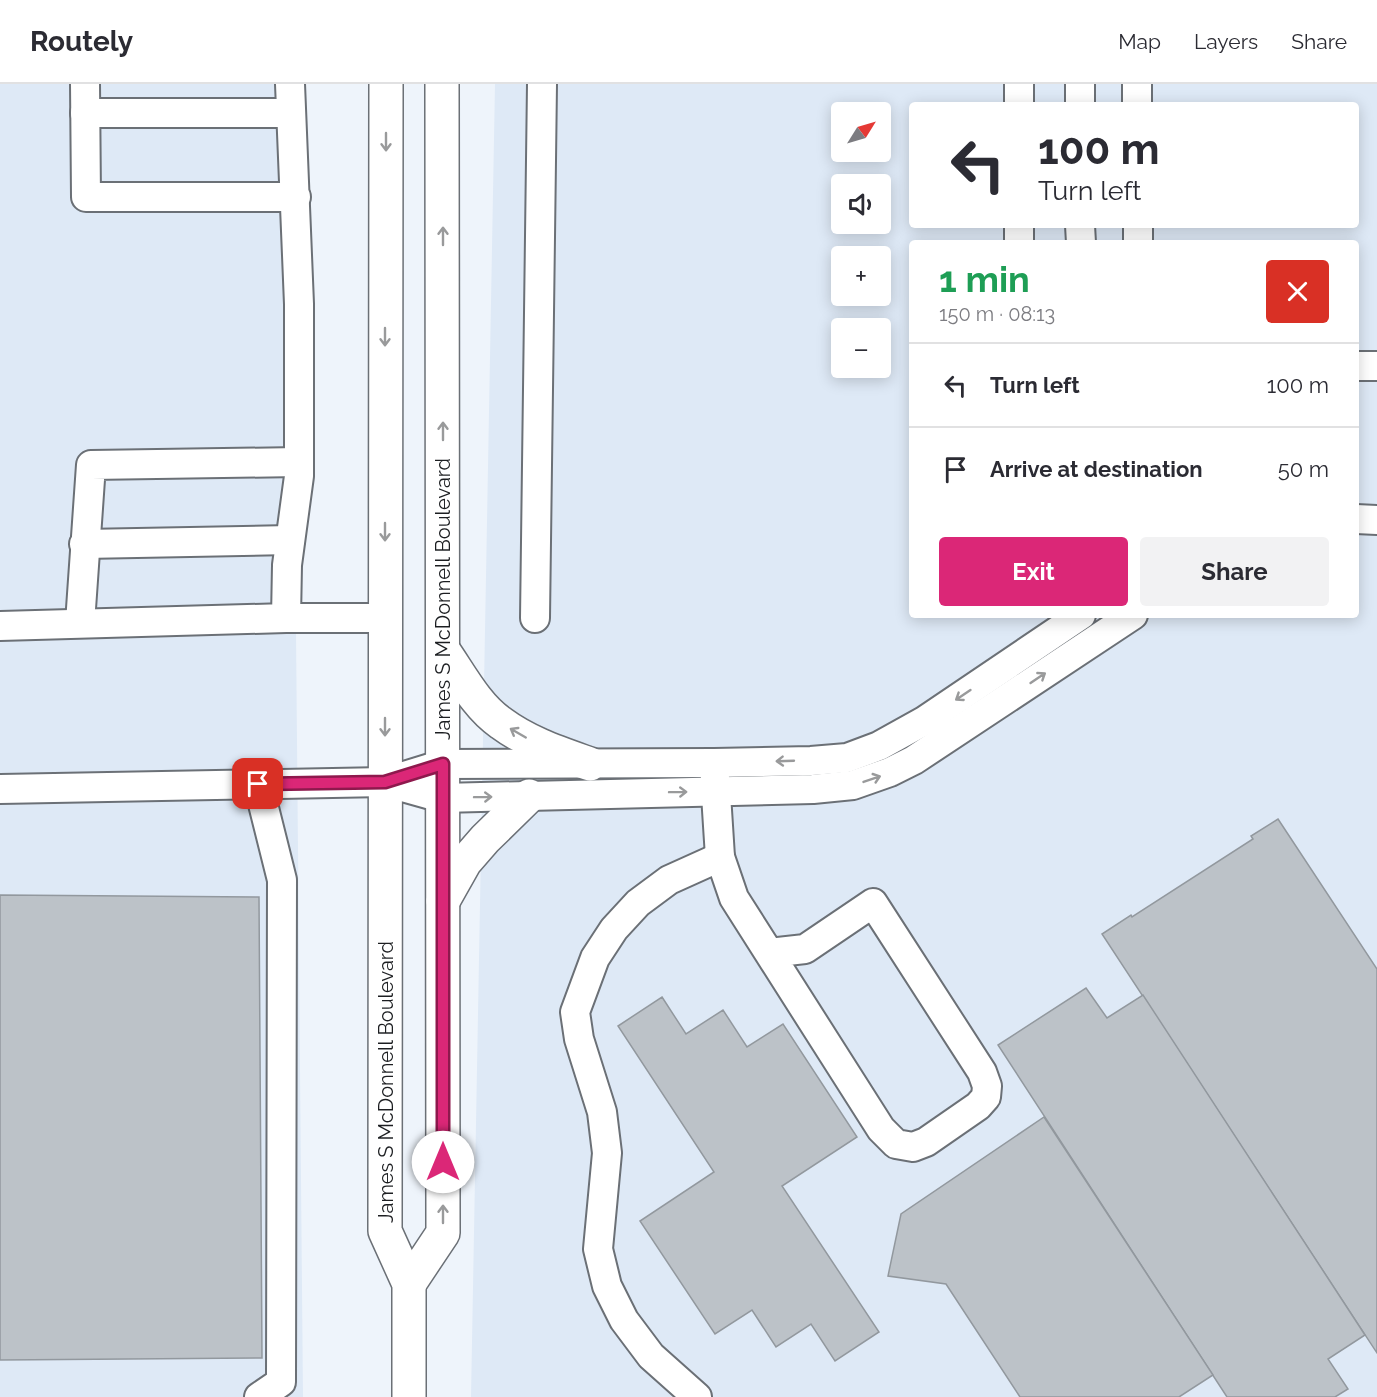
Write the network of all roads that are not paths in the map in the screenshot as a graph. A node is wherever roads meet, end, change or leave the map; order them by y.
1 (85, 84) edge
2 (290, 84) edge
3 (386, 84) edge
4 (442, 84) edge
5 (542, 84) edge
6 (1019, 84) edge
7 (1080, 84) edge
8 (1137, 84) edge
9 (1019, 102) edge
10 (1080, 102) edge
11 (1137, 102) edge
12 (85, 113) junction
13 (290, 113) junction
14 (296, 197) junction
15 (1359, 366) edge
16 (1377, 366) edge
17 (299, 462) junction
18 (290, 540) junction
19 (84, 544) junction
20 (286, 618) junction
21 (385, 618) junction
22 (536, 618) dead end
23 (1077, 618) edge
24 (1128, 618) edge
25 (80, 623) junction
26 (0, 626) edge
27 (443, 650) junction
28 (714, 763) junction
29 (443, 764) junction
30 (590, 764) junction
31 (385, 782) junction
32 (258, 784) junction
33 (0, 789) edge
34 (715, 791) junction
35 (529, 796) junction
36 (442, 798) junction
37 (720, 857) junction
38 (443, 903) junction
39 (769, 953) junction
40 (409, 1284) junction
41 (259, 1397) edge
42 (409, 1397) edge
43 (697, 1397) edge

1 - 12 lane
2 - 13 lane
3 -> 21 main road, James S McDonnell Boulevard
27 -> 4 main road, James S McDonnell Boulevard
5 - 22 lane
6 - 9 lane
7 - 10 lane
8 - 11 lane
12 - 13 lane
12 - 14 lane
13 - 14 lane
14 - 17 lane
15 - 16 lane
17 - 18 lane
17 - 19 lane
18 - 19 lane
18 - 20 lane
19 - 25 lane
20 - 21 lane
20 - 25 lane
21 -> 31 main road, James S McDonnell Boulevard
23 -> 28 lane
34 -> 24 lane
25 - 26 lane
27 - 29 main road, James S McDonnell Boulevard
30 -> 27 main road
28 - 30 lane
28 - 34 lane
29 - 30 lane
29 - 31 lane
29 - 36 main road, James S McDonnell Boulevard
31 - 32 lane
31 - 36 lane
31 - 40 main road, James S McDonnell Boulevard
32 - 33 lane
32 - 41 lane
35 -> 34 lane
34 - 37 lane
36 -> 35 lane
35 - 38 main road
36 - 38 main road, James S McDonnell Boulevard
37 - 39 lane
37 - 43 lane
40 -> 38 main road, James S McDonnell Boulevard
39 - 39 lane
40 - 42 main road, James S McDonnell Boulevard

